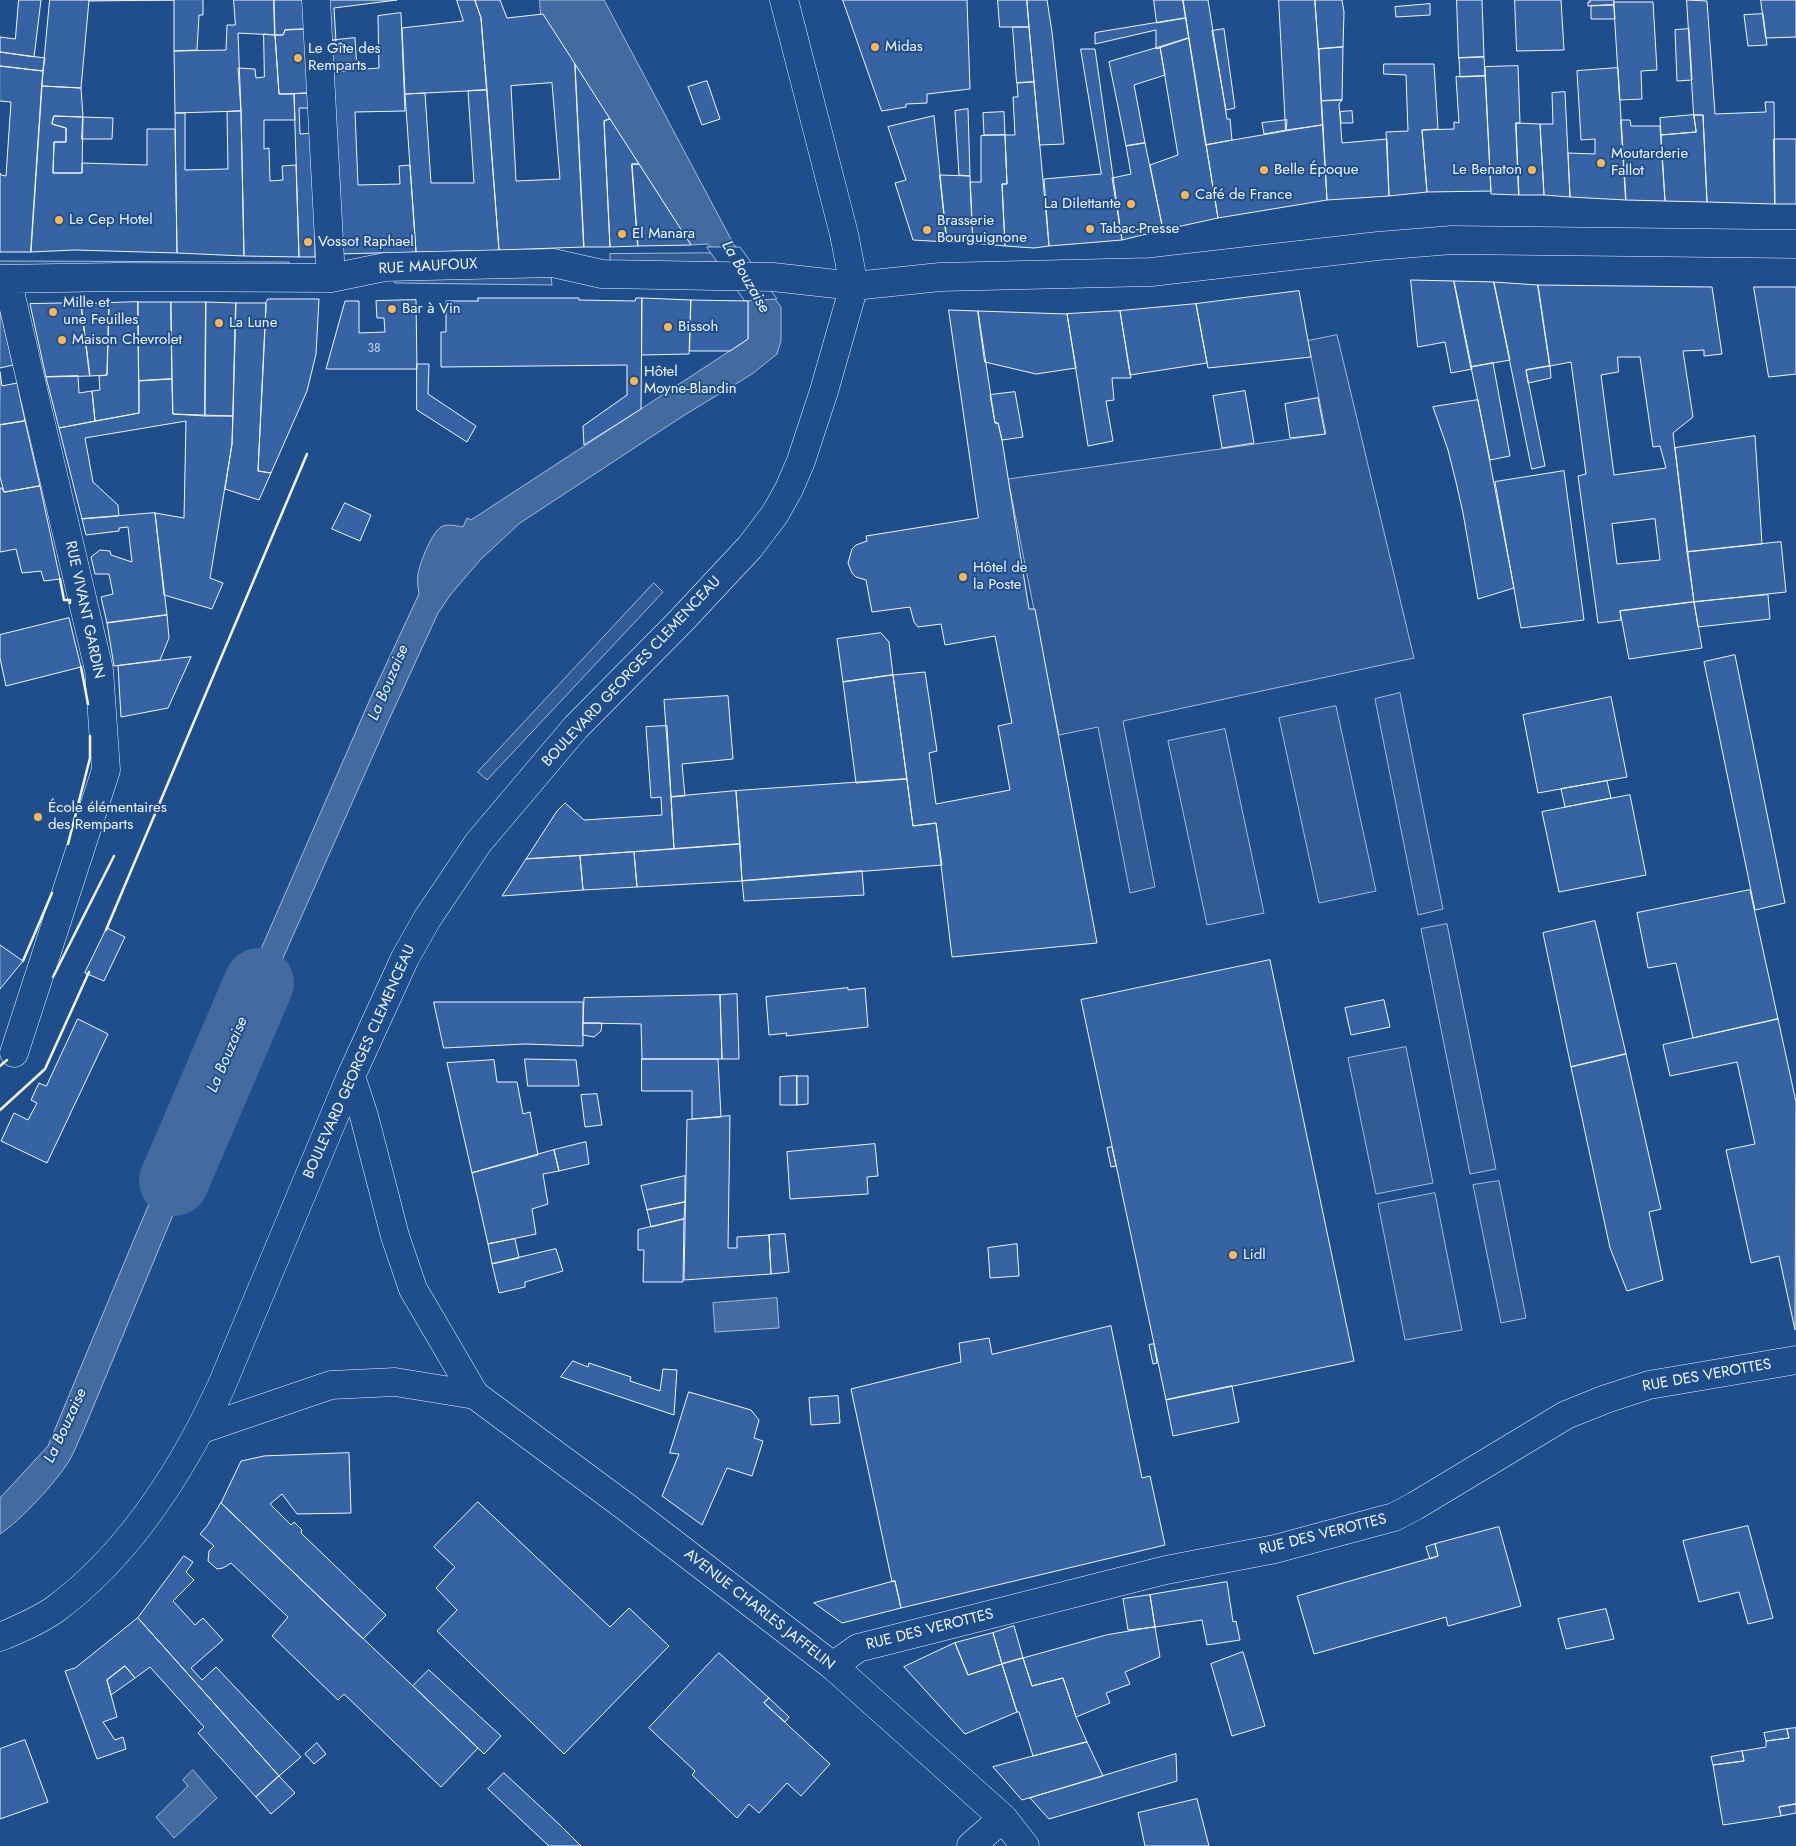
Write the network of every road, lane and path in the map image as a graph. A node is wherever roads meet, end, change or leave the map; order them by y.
1 (316, 0) edge
2 (784, 0) edge
3 (1796, 244) edge
4 (331, 278) junction
5 (3, 279) edge
6 (854, 286) junction
7 (14, 1054) dead end
8 (351, 1076) junction
9 (1796, 1360) edge
10 (475, 1395) junction
11 (202, 1429) junction
12 (0, 1637) edge
13 (833, 1666) junction
14 (1003, 1818) junction
15 (971, 1846) edge
16 (1026, 1846) edge

1 - 4 main road
2 - 6 main road
3 - 6 main road, RUE MAUFOUX
4 - 5 main road, RUE MAUFOUX
4 - 6 main road, RUE MAUFOUX
5 - 7 main road, RUE VIVANT GARDIN
6 - 8 main road, BOULEVARD GEORGES CLEMENCEAU
8 - 10 main road
8 - 11 main road, BOULEVARD GEORGES CLEMENCEAU
9 - 13 main road, RUE DES VEROTTES
10 - 11 main road
10 - 13 main road, AVENUE CHARLES JAFFELIN
11 - 12 main road, BOULEVARD GEORGES CLEMENCEAU
13 - 14 main road, AVENUE CHARLES JAFFELIN
14 - 15 main road
14 - 16 main road, AVENUE CHARLES JAFFELIN

